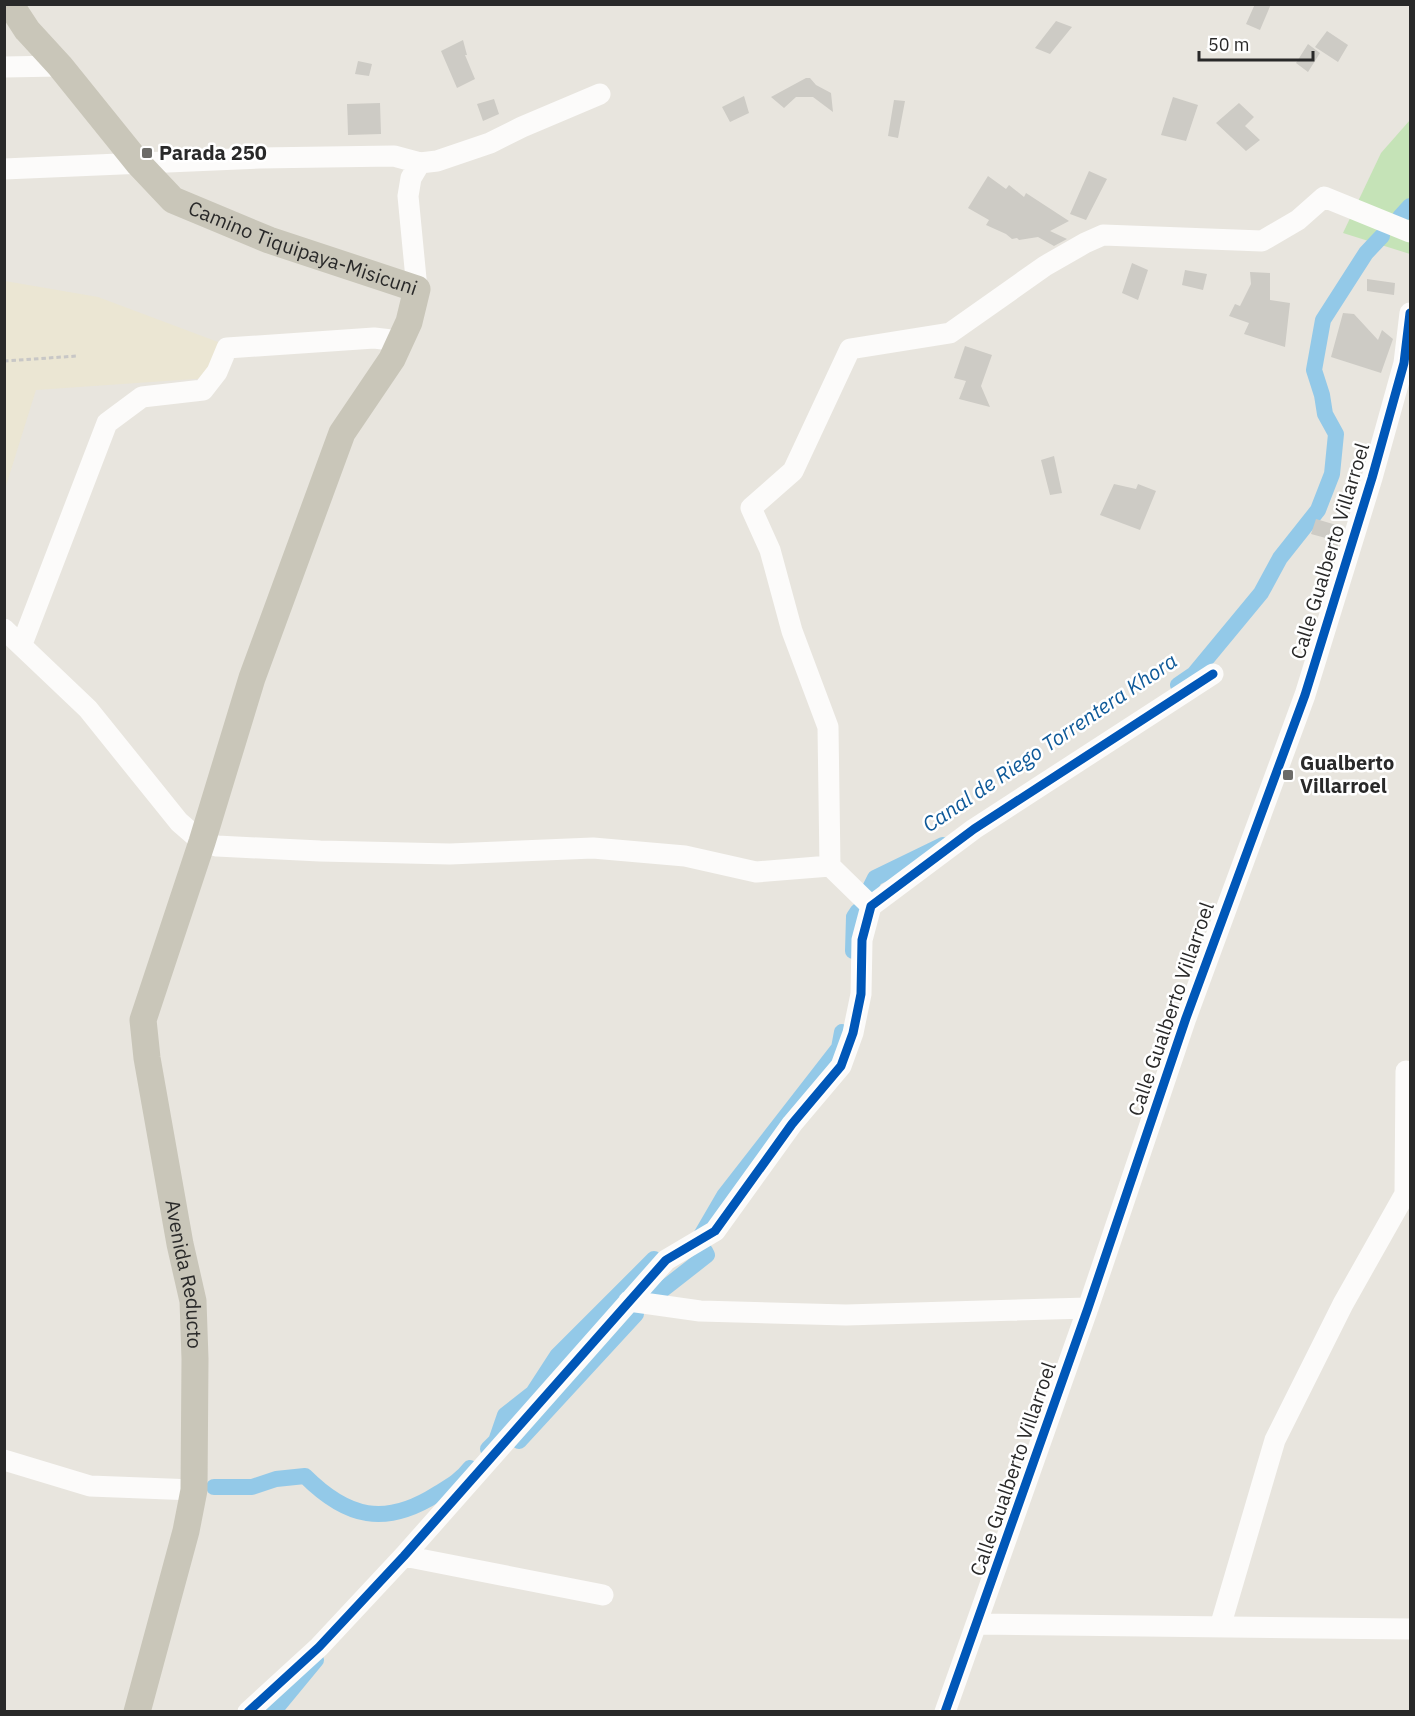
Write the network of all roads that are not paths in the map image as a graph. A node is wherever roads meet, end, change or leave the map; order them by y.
1 (10, 4) edge
2 (60, 66) junction
3 (4, 67) edge
4 (600, 94) dead end
5 (139, 164) junction
6 (420, 164) junction
7 (4, 170) edge
8 (1410, 232) edge
9 (417, 289) junction
10 (1410, 313) edge
11 (400, 341) junction
12 (4, 629) edge
13 (22, 644) junction
14 (1213, 674) dead end
15 (202, 842) junction
16 (830, 866) junction
17 (871, 906) junction
18 (1406, 1071) dead end
19 (630, 1301) junction
20 (1088, 1308) junction
21 (4, 1460) edge
22 (194, 1490) junction
23 (404, 1556) junction
24 (603, 1594) dead end
25 (977, 1624) junction
26 (1220, 1627) junction
27 (1410, 1629) edge
28 (136, 1712) edge
29 (248, 1712) edge
30 (945, 1712) edge

1 - 2 main road, Camino Tiquipaya-Misicuni
2 - 3 street
2 - 5 main road, Camino Tiquipaya-Misicuni
4 - 6 street
5 - 6 street
5 - 7 street
5 - 9 main road, Camino Tiquipaya-Misicuni
6 - 9 street
8 - 16 street
9 - 11 main road, Camino Tiquipaya-Misicuni
10 - 20 street, Calle Gualberto Villarroel
11 - 13 street
11 - 15 main road, Camino Tiquipaya-Misicuni
12 - 13 street
13 - 15 street
14 - 17 street
15 - 16 street
15 - 22 main road, Avenida Reducto
16 - 17 street
17 - 19 street
18 - 26 street
19 - 20 street
19 - 23 street
20 - 25 street, Calle Gualberto Villarroel
21 - 22 street
22 - 28 main road, Avenida Reducto
23 - 24 street
23 - 29 street
25 - 26 street
25 - 30 street, Calle Gualberto Villarroel
26 - 27 street

